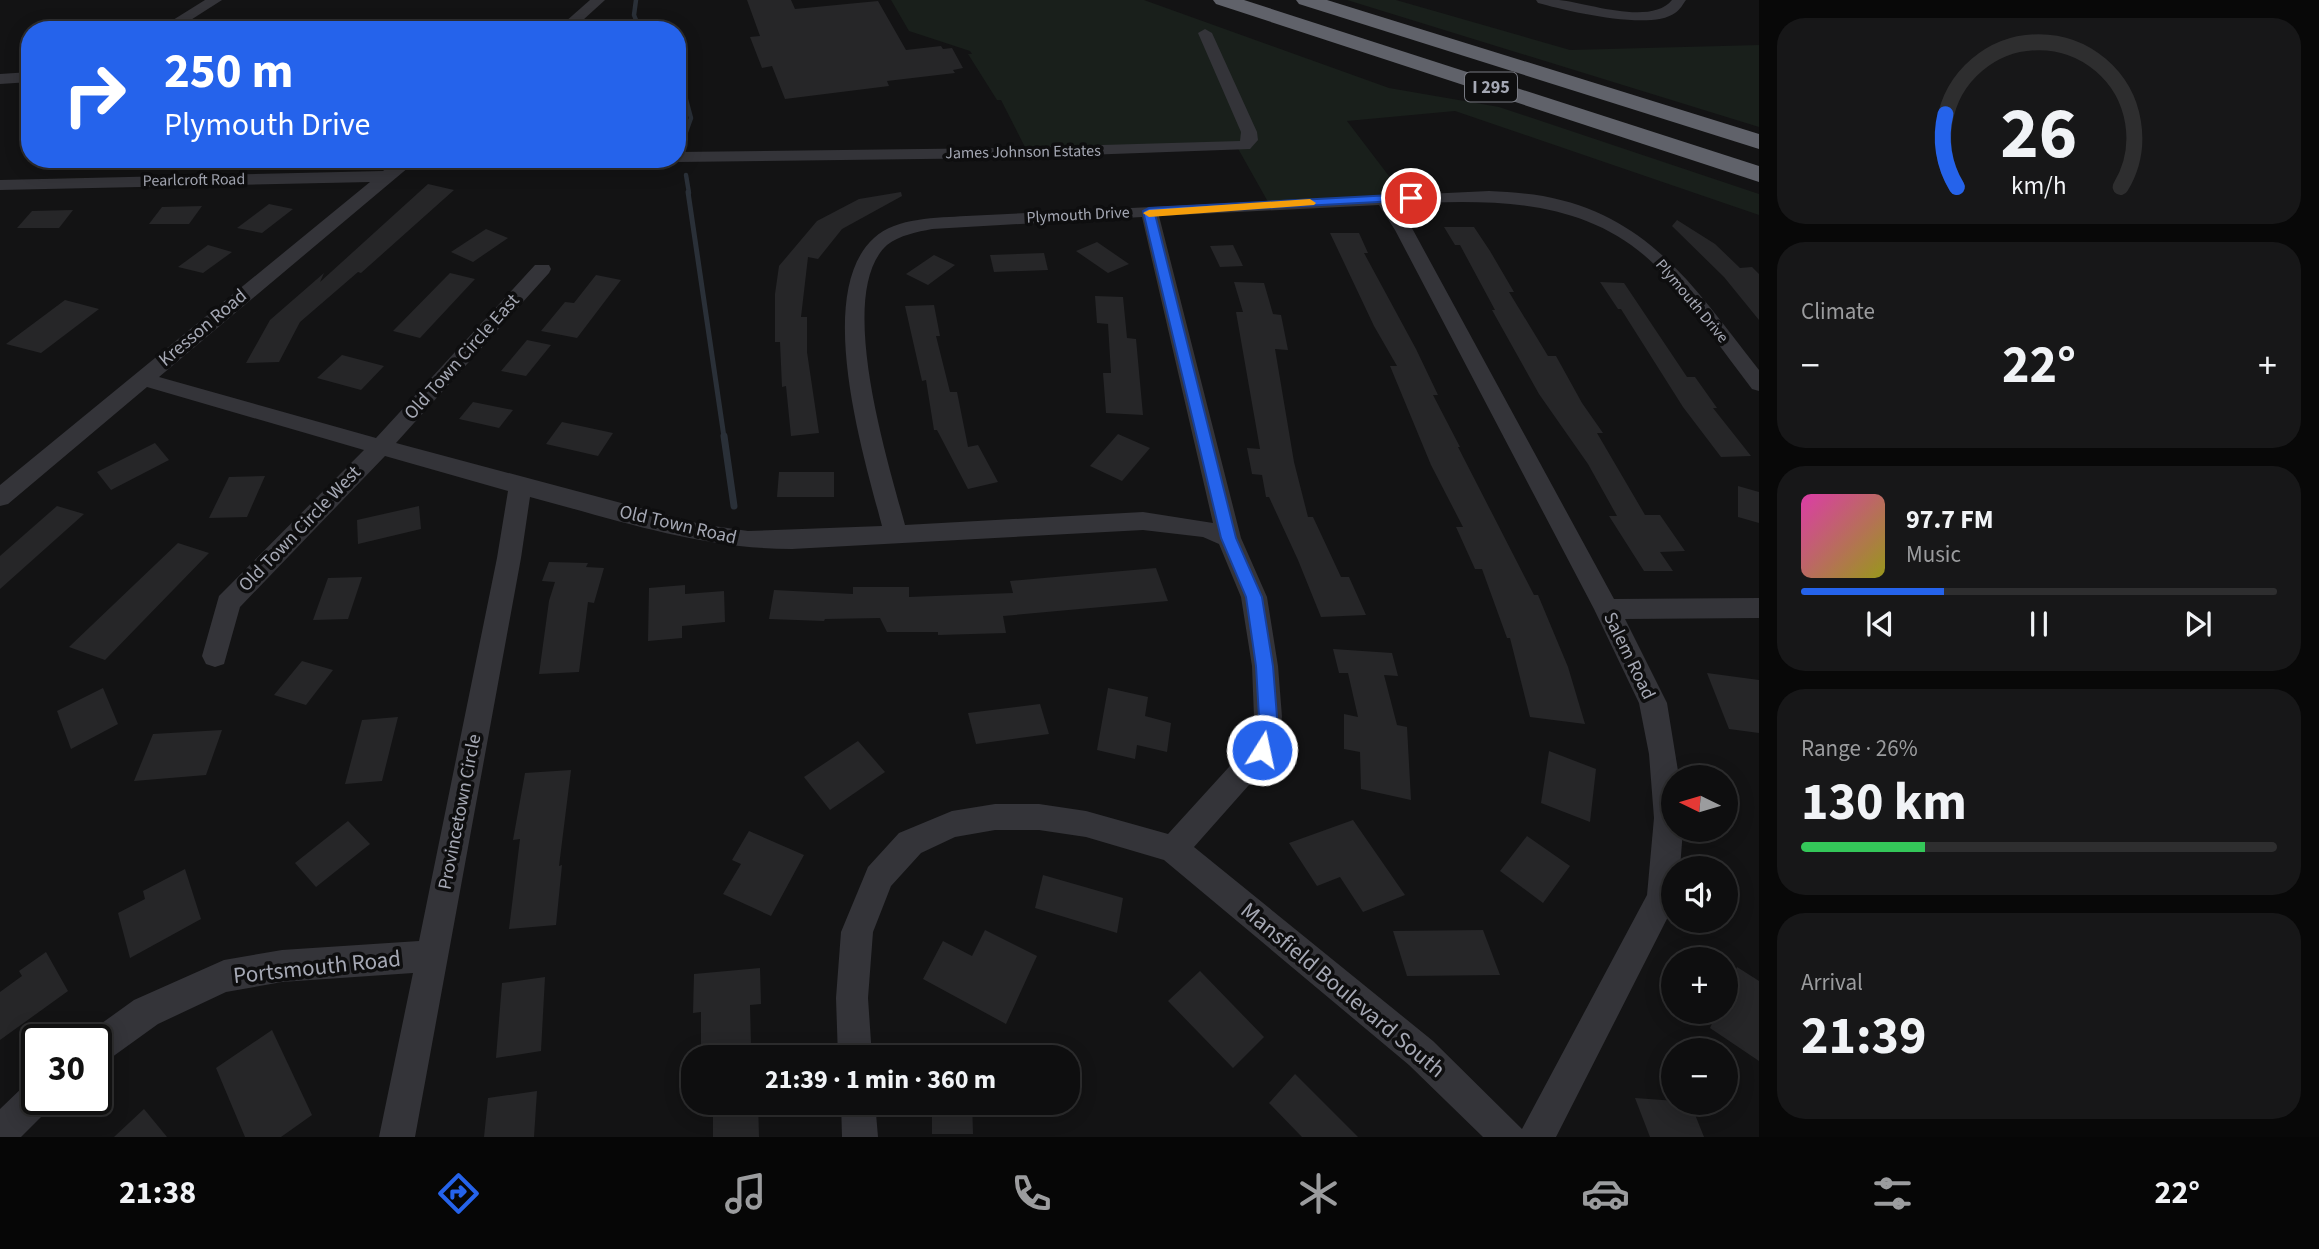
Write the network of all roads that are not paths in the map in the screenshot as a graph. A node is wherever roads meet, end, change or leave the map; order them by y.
1 (215, 0) edge
2 (598, 0) edge
3 (1223, 0) edge
4 (1307, 0) edge
5 (1679, 0) edge
6 (1549, 2) edge
7 (179, 21) edge
8 (574, 21) edge
9 (1205, 33) dead end
10 (21, 78) edge
11 (0, 79) edge
12 (1759, 142) edge
13 (686, 157) edge
14 (398, 168) edge
15 (1759, 174) edge
16 (388, 176) junction
17 (0, 185) edge
18 (1384, 199) junction
19 (1149, 211) junction
20 (542, 269) dead end
21 (142, 379) junction
22 (1759, 384) edge
23 (381, 446) junction
24 (520, 486) junction
25 (0, 498) edge
26 (897, 534) junction
27 (1228, 538) junction
28 (1759, 608) edge
29 (1606, 609) junction
30 (215, 656) dead end
31 (1173, 849) junction
32 (432, 956) junction
33 (112, 1036) edge
34 (854, 1045) edge
35 (21, 1113) edge
36 (859, 1115) edge
37 (0, 1133) edge
38 (397, 1137) edge
39 (860, 1137) edge
40 (1507, 1137) edge
41 (1537, 1137) edge

1 - 7 street
2 - 8 street
3 - 15 highway, I 295
4 - 12 highway, I 295
5 - 6 street
9 - 13 street, James Johnson Estates
10 - 11 street
14 - 16 street, Kresson Road
16 - 17 street, Pearlcroft Road
16 - 21 street, Kresson Road
18 - 19 street, Plymouth Drive
18 - 22 street, Plymouth Drive
18 - 29 street, Salem Road
19 - 26 street, Plymouth Drive
19 - 27 street
20 - 23 street, Old Town Circle East
21 - 23 street, Old Town Road
21 - 25 street, Kresson Road
23 - 24 street, Old Town Road
23 - 30 street, Old Town Circle West
24 - 26 street, Old Town Road
24 - 32 street, Provincetown Circle
26 - 27 street, Old Town Road
27 - 31 street
28 - 29 street
29 - 41 street, Salem Road
31 - 34 street
31 - 40 street, Mansfield Boulevard South
32 - 33 street, Portsmouth Road
32 - 38 street, Provincetown Circle
35 - 37 street
36 - 39 street

